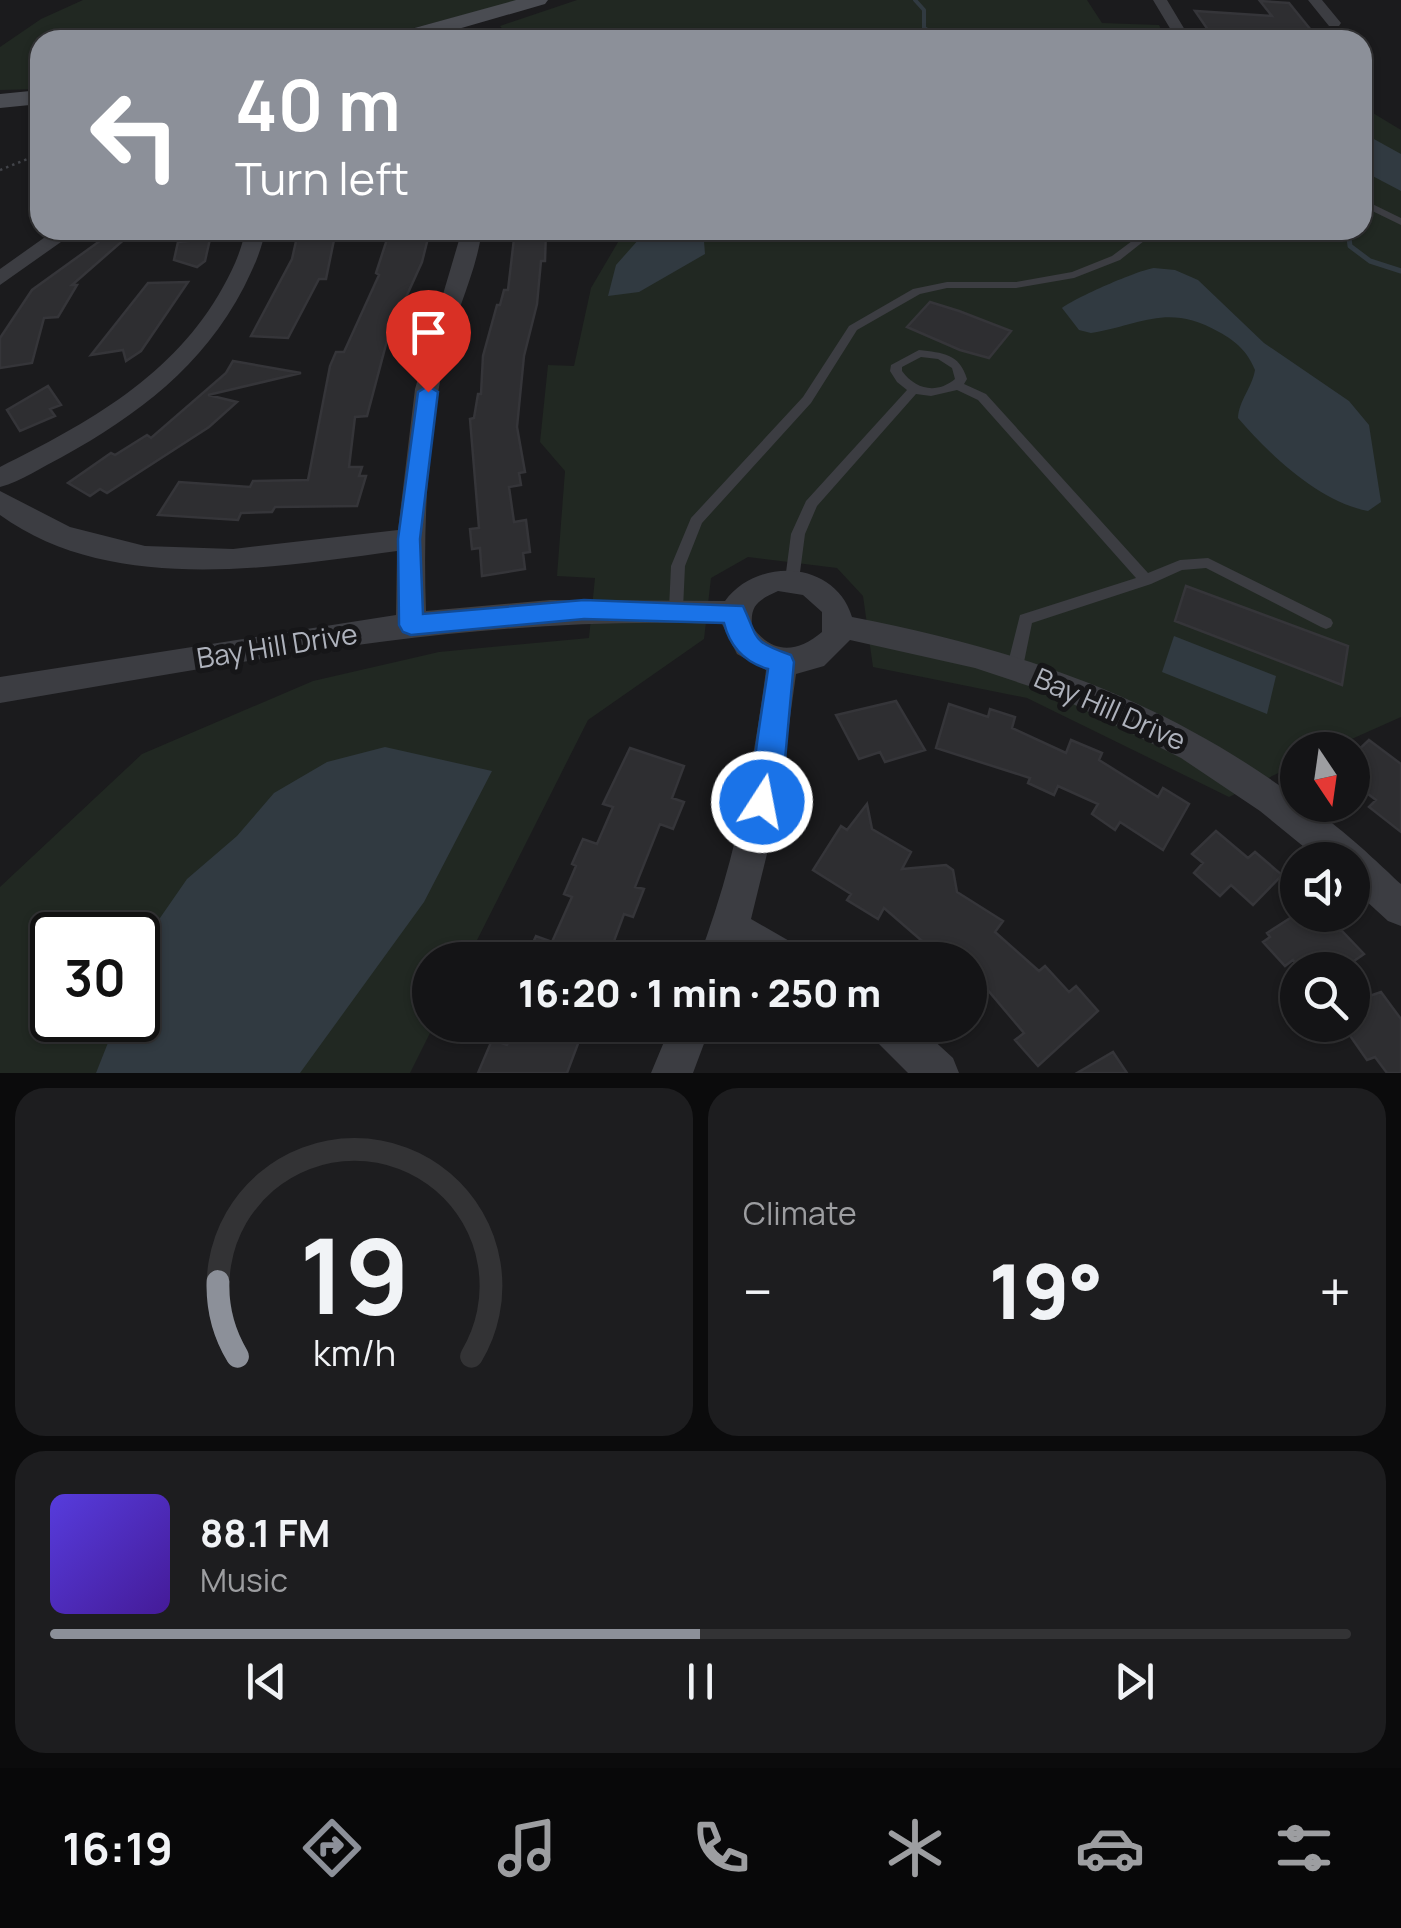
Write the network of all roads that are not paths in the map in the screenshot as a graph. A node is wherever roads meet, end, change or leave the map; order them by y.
1 (538, 0) edge
2 (1160, 0) edge
3 (1315, 0) edge
4 (1334, 23) dead end
5 (432, 30) edge
6 (1178, 30) edge
7 (30, 98) edge
8 (0, 101) edge
9 (1372, 207) edge
10 (1401, 222) edge
11 (54, 240) edge
12 (253, 240) edge
13 (469, 240) edge
14 (1141, 240) edge
15 (0, 279) edge
16 (957, 385) junction
17 (914, 390) junction
18 (0, 478) edge
19 (0, 500) edge
20 (409, 539) junction
21 (792, 580) junction
22 (1146, 580) junction
23 (676, 609) junction
24 (734, 613) junction
25 (1326, 623) dead end
26 (411, 625) junction
27 (840, 626) junction
28 (782, 662) junction
29 (1016, 667) junction
30 (0, 690) edge
31 (1325, 842) edge
32 (1370, 880) edge
33 (1401, 908) edge
34 (724, 942) edge
35 (684, 1042) edge
36 (906, 1042) edge
37 (672, 1073) edge
38 (938, 1073) edge

1 - 5 main road
2 - 6 street
3 - 4 street
7 - 8 main road
9 - 10 lane
11 - 15 street
12 - 18 street
13 - 20 street
14 - 23 lane
16 - 17 lane
16 - 17 lane
16 - 22 lane
17 - 21 lane
19 - 20 street
20 - 26 street
21 - 24 street
21 - 27 street
22 - 25 lane
22 - 29 lane
23 - 24 street, Bay Hill Drive
23 - 26 street, Bay Hill Drive
24 - 28 street
26 - 30 street, Bay Hill Drive
27 - 28 street
27 - 29 street, Bay Hill Drive
28 - 34 street
29 - 31 street, Bay Hill Drive
32 - 33 street, Bay Hill Drive
35 - 37 street
36 - 38 street

